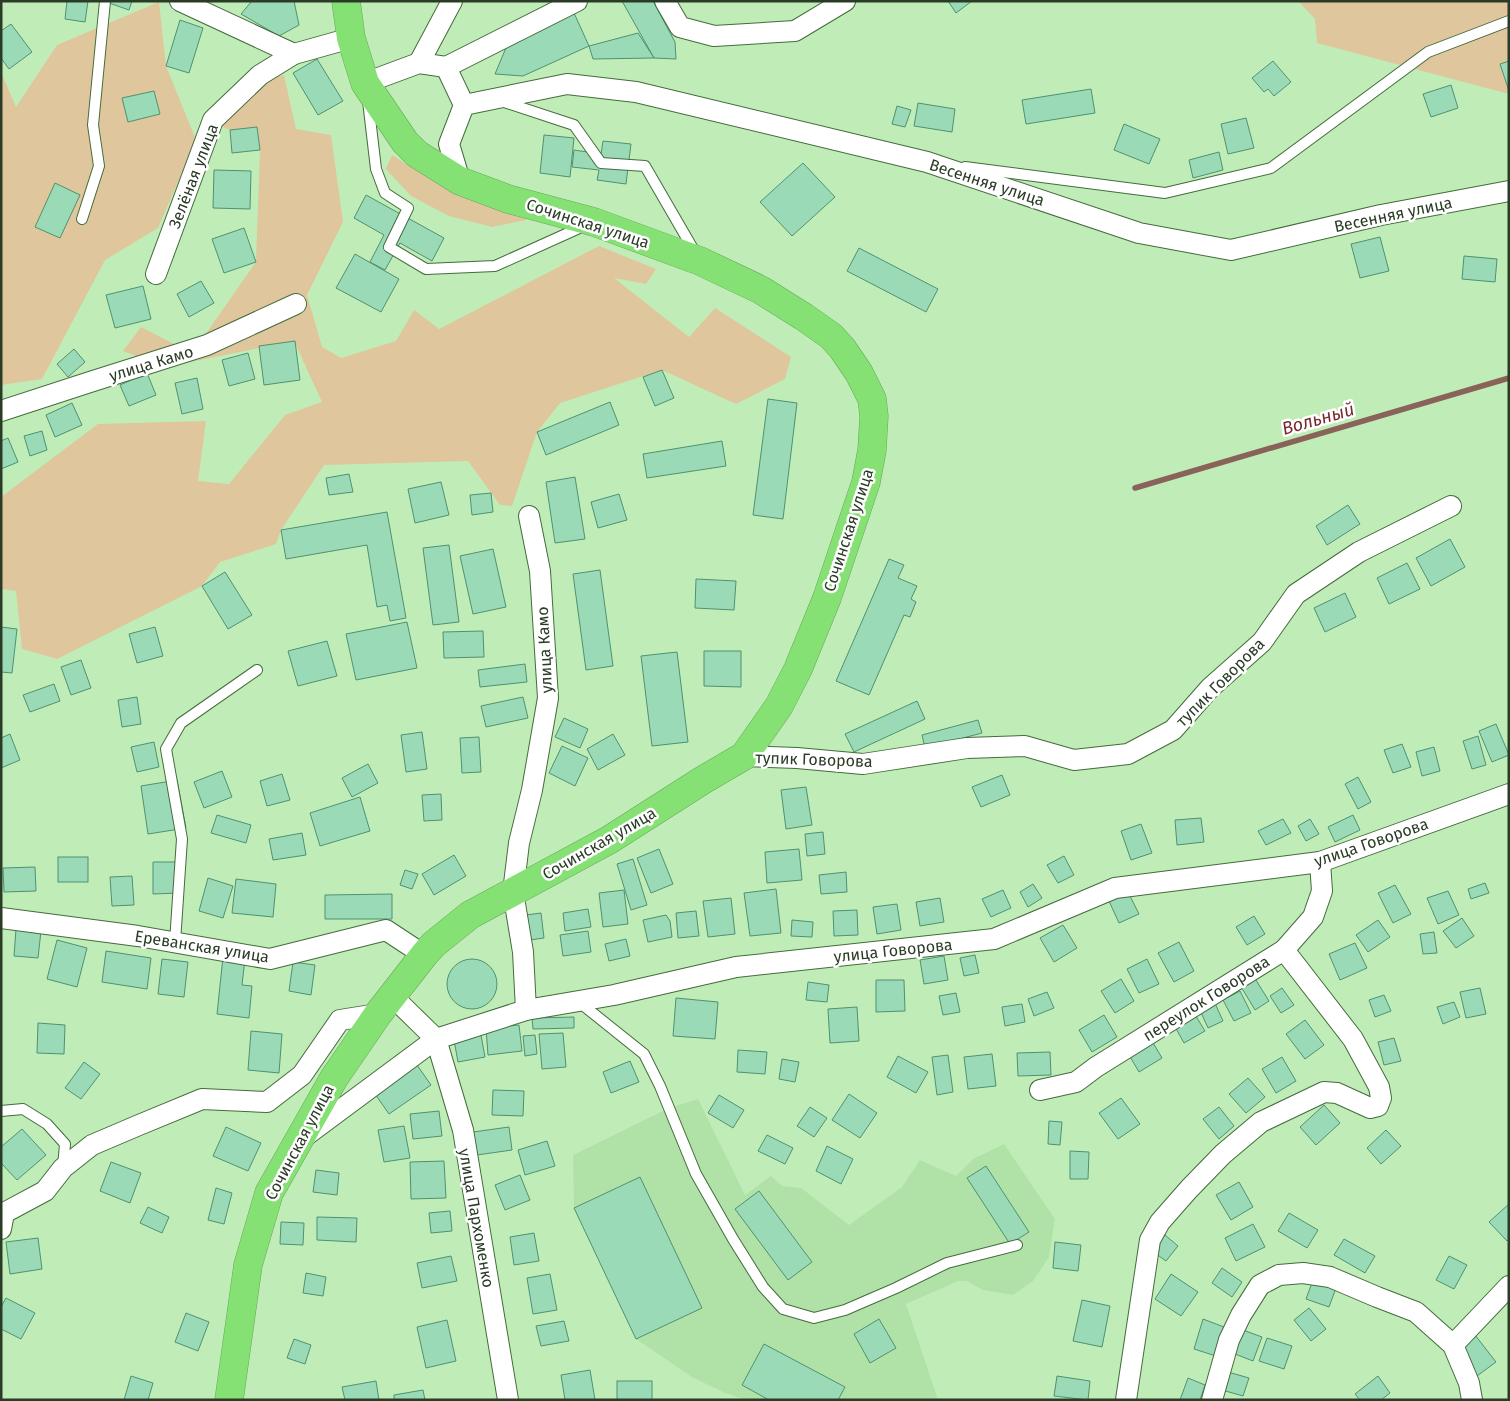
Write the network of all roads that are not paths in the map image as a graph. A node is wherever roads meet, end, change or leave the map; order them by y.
1 (105, 1) edge
2 (180, 1) edge
3 (346, 1) edge
4 (452, 1) edge
5 (578, 1) edge
6 (665, 1) edge
7 (845, 1) edge
8 (1509, 21) edge
9 (351, 38) junction
10 (294, 54) junction
11 (419, 63) junction
12 (446, 67) junction
13 (371, 92) junction
14 (494, 99) junction
15 (464, 104) junction
16 (927, 162) junction
17 (460, 181) junction
18 (1509, 191) edge
19 (82, 219) dead end
20 (594, 222) junction
21 (700, 261) junction
22 (156, 274) dead end
23 (296, 304) dead end
24 (1, 411) edge
25 (1451, 506) dead end
26 (528, 516) dead end
27 (256, 670) dead end
28 (744, 756) junction
29 (1509, 794) edge
30 (1320, 862) junction
31 (513, 892) junction
32 (1, 918) edge
33 (175, 942) junction
34 (1284, 950) junction
35 (424, 956) junction
36 (578, 1002) junction
37 (385, 1005) junction
38 (526, 1010) junction
39 (436, 1039) junction
40 (1040, 1090) dead end
41 (1, 1111) edge
42 (296, 1143) junction
43 (63, 1168) junction
44 (1, 1229) edge
45 (1016, 1245) dead end
46 (1509, 1286) edge
47 (1453, 1345) junction
48 (229, 1400) edge
49 (508, 1400) edge
50 (1126, 1400) edge
51 (1212, 1400) edge
52 (1472, 1400) edge

1 - 19 lane
2 - 10 street
3 - 9 highway, Сочинская улица
4 - 11 street
5 - 12 street
6 - 7 street
8 - 16 lane
9 - 10 street, Зелёная улица
9 - 13 highway, Сочинская улица
10 - 22 street, Зелёная улица
11 - 12 street
11 - 13 street
12 - 15 street
13 - 17 highway, Сочинская улица
13 - 20 lane
14 - 15 street, Весенняя улица
14 - 16 street, Весенняя улица
14 - 21 lane
15 - 17 street
16 - 18 street, Весенняя улица
17 - 20 highway, Сочинская улица
20 - 21 highway, Сочинская улица
21 - 28 highway, Сочинская улица
23 - 24 street, улица Камо
25 - 28 street, тупик Говорова
26 - 31 street, улица Камо
27 - 33 lane
28 - 31 highway, Сочинская улица
29 - 30 street, улица Говорова
30 - 34 street, переулок Говорова
30 - 36 street, улица Говорова
31 - 35 highway, Сочинская улица
31 - 38 street, улица Камо
32 - 33 street, Ереванская улица
33 - 35 street, Ереванская улица
34 - 40 street, переулок Говорова
34 - 50 street
35 - 37 highway, Сочинская улица
36 - 38 street, улица Говорова
36 - 45 lane
37 - 39 street
37 - 42 highway, Сочинская улица
37 - 43 street, Сочинская улица
38 - 39 street, улица Говорова
39 - 42 street, улица Говорова
39 - 49 street, улица Пархоменко
41 - 43 lane
42 - 48 highway, Сочинская улица
43 - 44 street, Сочинская улица
46 - 47 street
47 - 51 street
47 - 52 street

